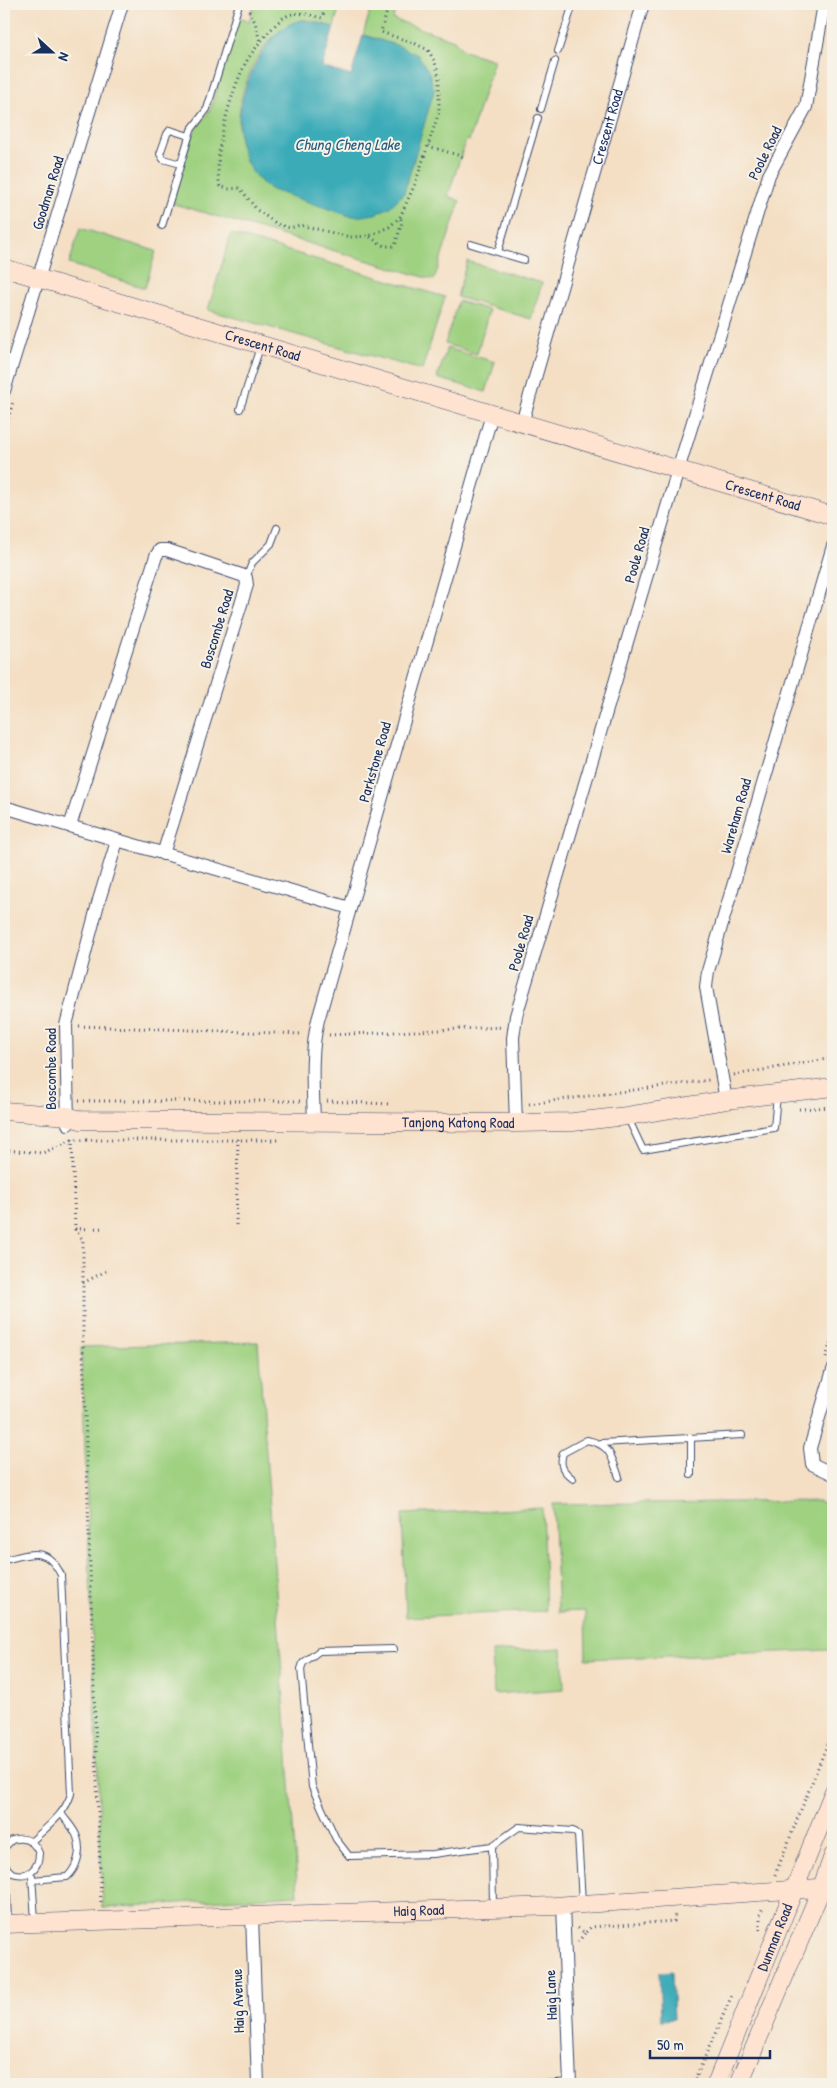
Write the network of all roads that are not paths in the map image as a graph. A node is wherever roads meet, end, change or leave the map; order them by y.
1 (122, 4) edge
2 (239, 4) edge
3 (573, 4) edge
4 (643, 4) edge
5 (824, 4) edge
6 (558, 51) dead end
7 (555, 62) dead end
8 (541, 109) dead end
9 (538, 118) dead end
10 (189, 136) junction
11 (181, 164) junction
12 (162, 226) dead end
13 (471, 244) dead end
14 (498, 252) junction
15 (524, 260) dead end
16 (4, 268) edge
17 (38, 279) junction
18 (261, 345) junction
19 (4, 391) edge
20 (240, 409) dead end
21 (492, 414) junction
22 (522, 423) junction
23 (678, 470) junction
24 (833, 516) edge
25 (277, 528) dead end
26 (833, 546) edge
27 (246, 578) junction
28 (4, 807) edge
29 (70, 826) junction
30 (118, 841) junction
31 (163, 854) junction
32 (350, 908) junction
33 (833, 1087) edge
34 (777, 1094) junction
35 (726, 1100) junction
36 (4, 1111) edge
37 (515, 1115) junction
38 (627, 1116) junction
39 (71, 1120) junction
40 (4, 1122) edge
41 (314, 1122) junction
42 (833, 1370) edge
43 (742, 1435) dead end
44 (691, 1438) junction
45 (601, 1443) junction
46 (691, 1474) dead end
47 (833, 1474) edge
48 (619, 1477) dead end
49 (573, 1479) dead end
50 (4, 1560) edge
51 (394, 1649) dead end
52 (833, 1793) edge
53 (61, 1813) junction
54 (32, 1842) junction
55 (492, 1846) junction
56 (4, 1848) edge
57 (833, 1856) edge
58 (5, 1867) edge
59 (32, 1872) junction
60 (32, 1880) junction
61 (828, 1887) edge
62 (794, 1889) junction
63 (582, 1904) junction
64 (563, 1905) junction
65 (493, 1908) junction
66 (252, 1916) junction
67 (6, 1924) edge
68 (36, 1924) junction
69 (570, 2083) edge
70 (258, 2084) edge
71 (544, 2084) edge
72 (716, 2084) edge
73 (739, 2084) edge

1 - 17 street, Goodman Road
2 - 10 lane
3 - 6 lane
4 - 22 street, Crescent Road
5 - 23 street, Poole Road
7 - 8 lane
9 - 14 lane
10 - 11 lane
10 - 11 lane
11 - 12 lane
13 - 14 lane
14 - 15 lane
16 - 17 street, Crescent Road
17 - 18 street, Crescent Road
17 - 19 street, Goodman Road
18 - 20 lane
18 - 21 street, Crescent Road
21 - 22 street, Crescent Road
21 - 32 street, Parkstone Road
22 - 23 street, Crescent Road
23 - 24 street, Crescent Road
23 - 37 street, Poole Road
25 - 27 lane
26 - 35 street, Wareham Road
27 - 29 street, Boscombe Road
27 - 31 street, Boscombe Road
28 - 29 street
29 - 30 street
30 - 31 street
30 - 39 street, Boscombe Road
31 - 32 street
32 - 41 street, Parkstone Road
33 - 34 street, Tanjong Katong Road
34 - 35 street, Tanjong Katong Road
34 - 38 lane
35 - 38 street, Tanjong Katong Road
36 - 39 street, Tanjong Katong Road
37 - 38 street, Tanjong Katong Road
37 - 41 street, Tanjong Katong Road
39 - 40 street, Tanjong Katong Road
39 - 41 street, Tanjong Katong Road
42 - 47 street
43 - 44 lane
44 - 45 lane
44 - 46 lane
45 - 48 lane
45 - 49 lane
50 - 53 lane
51 - 55 lane
52 - 62 street, Dunman Road
53 - 54 lane
53 - 60 lane
54 - 56 lane
54 - 59 lane
55 - 63 lane
55 - 65 lane
57 - 61 street, Dunman Road
58 - 59 lane
58 - 67 lane
59 - 60 lane
60 - 68 lane
61 - 62 street, Haig Road
61 - 73 street, Dunman Road
62 - 63 street, Haig Road
62 - 72 street, Dunman Road
63 - 64 street, Haig Road
64 - 65 street, Haig Road
64 - 69 street, Haig Lane
65 - 66 street, Haig Road
66 - 68 street, Haig Road
66 - 70 street, Haig Avenue
67 - 68 street, Haig Road
69 - 71 lane

